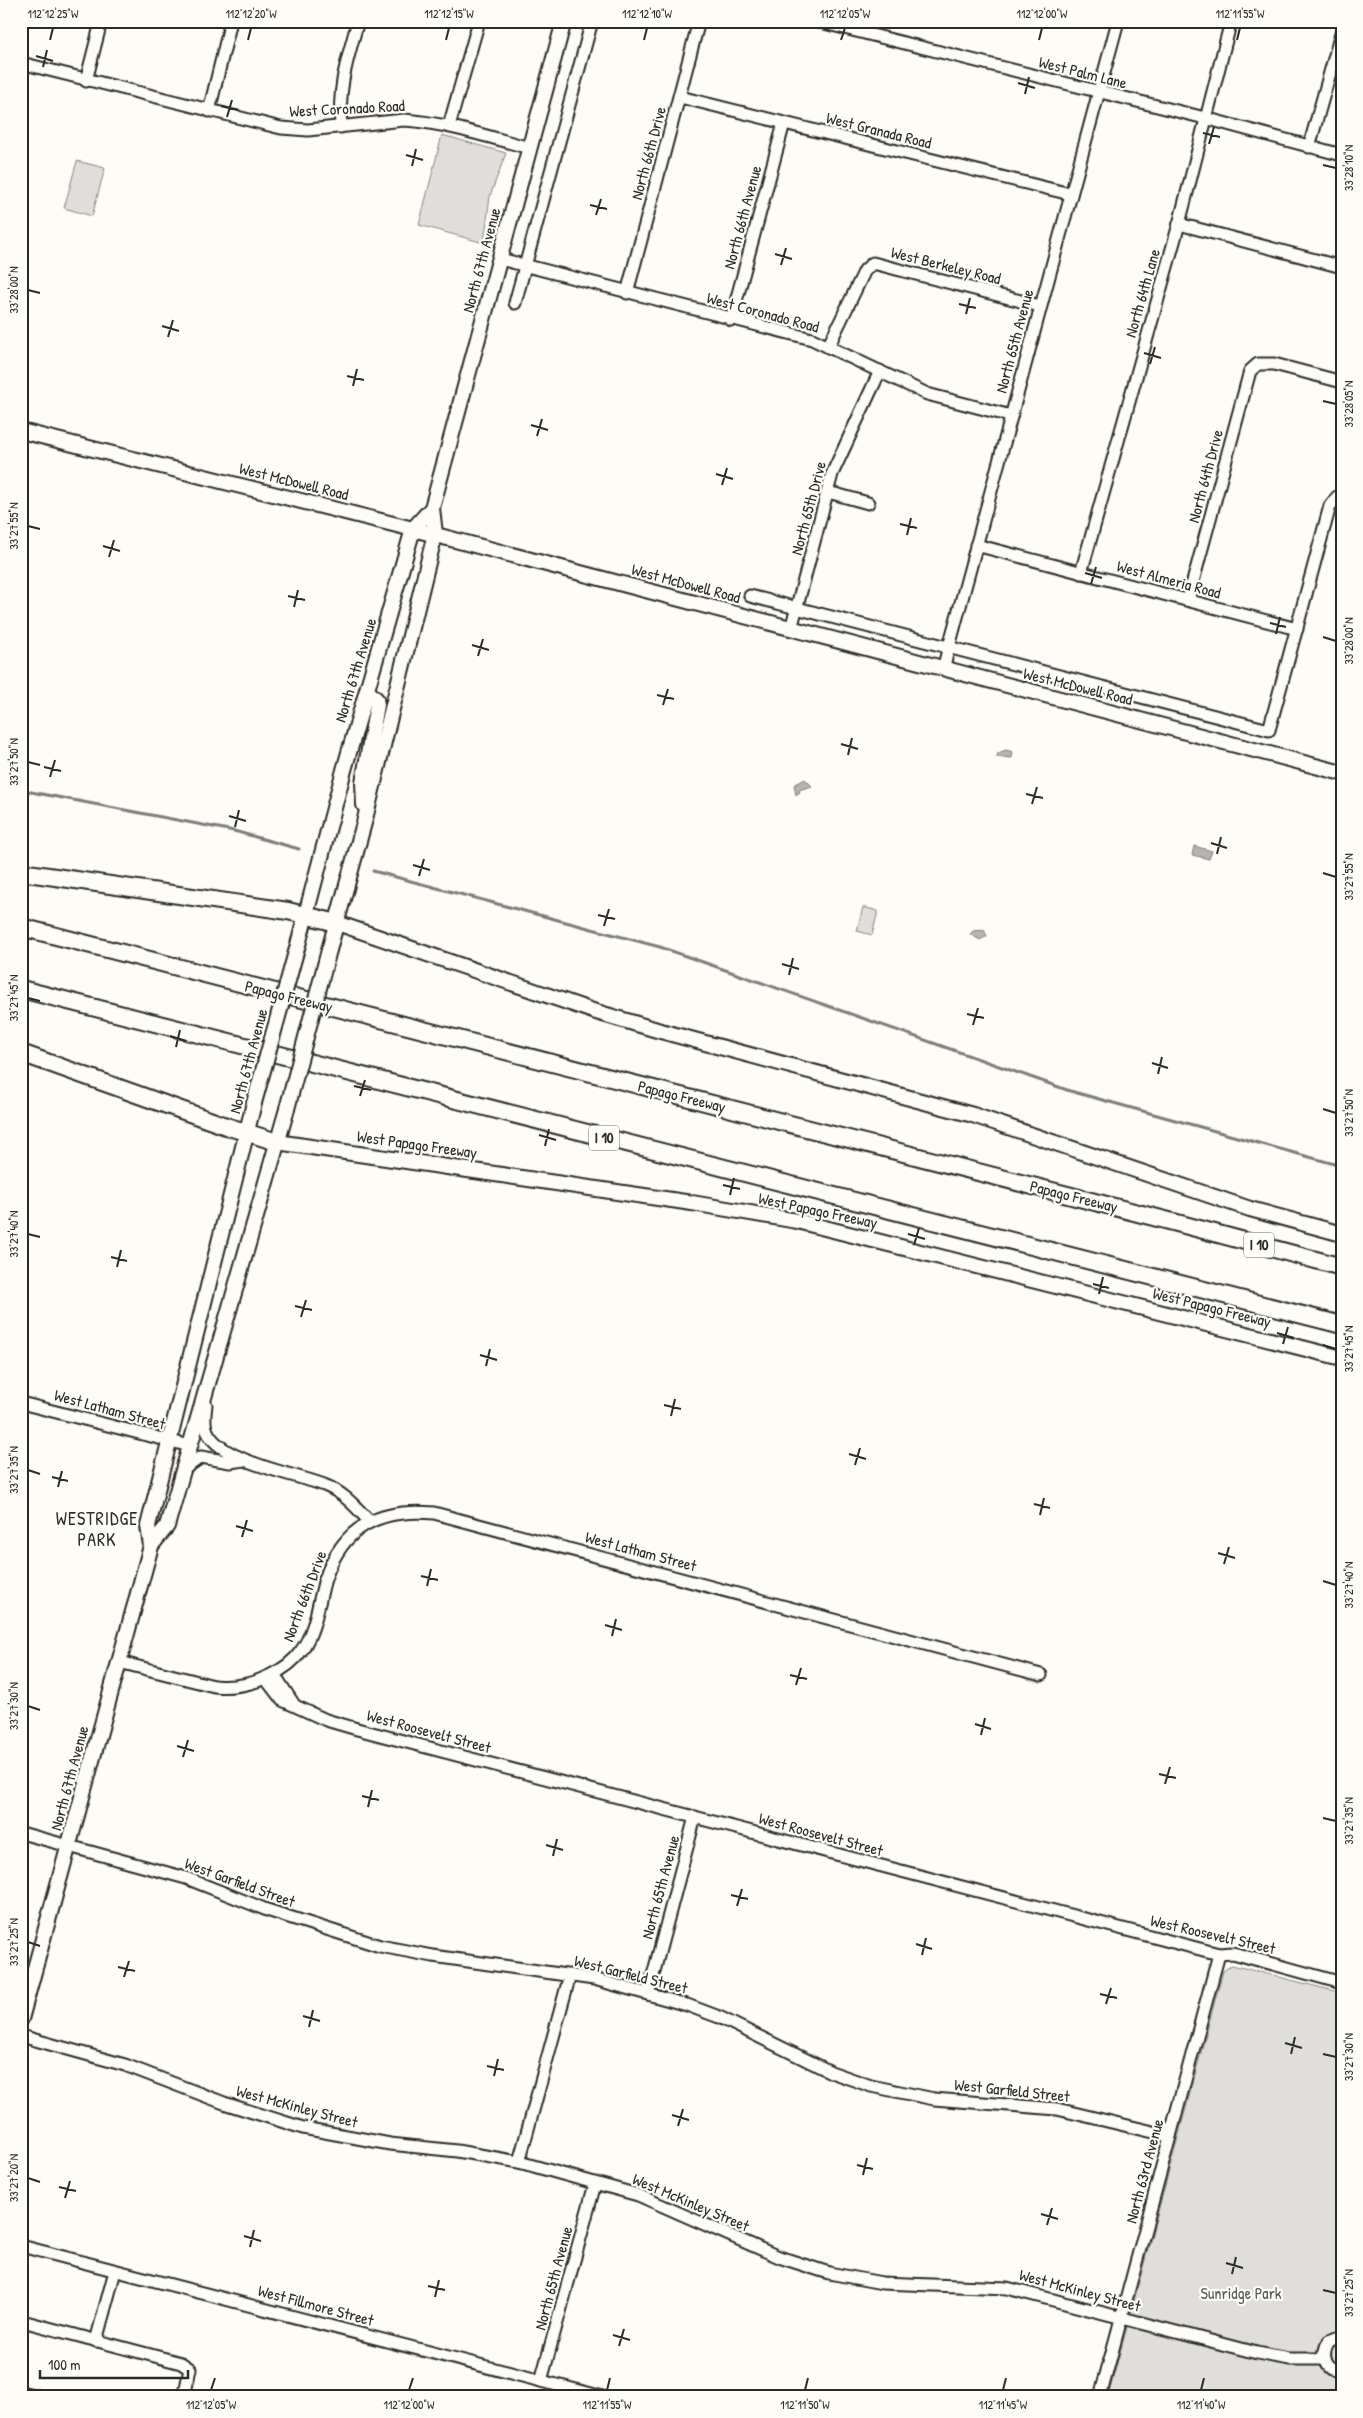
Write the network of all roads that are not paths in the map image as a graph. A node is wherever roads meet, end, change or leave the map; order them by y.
1 (231, 21) edge
2 (358, 21) edge
3 (479, 21) edge
4 (564, 21) edge
5 (592, 21) edge
6 (699, 21) edge
7 (816, 21) edge
8 (1118, 21) edge
9 (1231, 21) edge
10 (99, 30) dead end
11 (1342, 30) edge
12 (21, 63) edge
13 (86, 80) junction
14 (1098, 93) junction
15 (680, 97) junction
16 (209, 111) junction
17 (1205, 118) junction
18 (784, 123) junction
19 (449, 126) junction
20 (341, 127) junction
21 (1309, 147) junction
22 (530, 148) junction
23 (1342, 155) edge
24 (1070, 194) junction
25 (1178, 224) junction
26 (500, 259) junction
27 (525, 266) junction
28 (1342, 266) edge
29 (627, 293) junction
30 (515, 303) dead end
31 (1040, 306) junction
32 (731, 320) junction
33 (828, 347) junction
34 (880, 372) junction
35 (1342, 382) edge
36 (1011, 416) junction
37 (21, 431) edge
38 (828, 492) junction
39 (1339, 498) edge
40 (868, 503) dead end
41 (432, 508) junction
42 (413, 528) junction
43 (435, 534) junction
44 (976, 545) junction
45 (1081, 573) junction
46 (750, 596) dead end
47 (1188, 600) junction
48 (798, 608) junction
49 (791, 629) junction
50 (1297, 629) junction
51 (949, 646) junction
52 (943, 669) junction
53 (367, 691) junction
54 (1342, 773) edge
55 (364, 823) junction
56 (21, 872) edge
57 (306, 914) junction
58 (337, 923) junction
59 (21, 927) edge
60 (21, 989) edge
61 (21, 1053) edge
62 (246, 1133) junction
63 (277, 1142) junction
64 (1342, 1234) edge
65 (1342, 1267) edge
66 (1286, 1312) junction
67 (1342, 1326) edge
68 (1342, 1331) edge
69 (1342, 1358) edge
70 (208, 1382) junction
71 (21, 1403) edge
72 (170, 1441) junction
73 (190, 1446) junction
74 (244, 1460) junction
75 (184, 1469) junction
76 (368, 1521) junction
77 (151, 1546) junction
78 (119, 1662) junction
79 (1041, 1675) dead end
80 (269, 1676) junction
81 (695, 1818) junction
82 (21, 1833) edge
83 (68, 1846) junction
84 (1218, 1954) junction
85 (570, 1975) junction
86 (1342, 1983) edge
87 (648, 1994) junction
88 (21, 2019) edge
89 (21, 2036) edge
90 (1170, 2136) junction
91 (518, 2162) junction
92 (595, 2184) junction
93 (21, 2246) edge
94 (115, 2271) junction
95 (1121, 2318) junction
96 (21, 2325) edge
97 (1342, 2336) edge
98 (96, 2341) junction
99 (1325, 2359) junction
100 (1342, 2373) edge
101 (542, 2380) junction
102 (21, 2392) edge
103 (41, 2397) edge
104 (184, 2397) edge
105 (603, 2397) edge
106 (1100, 2397) edge

1 - 16 street
2 - 20 street
3 - 19 street
4 - 22 main road, North 67th Avenue
5 - 27 street
6 - 15 street, North 66th Drive
7 - 14 street, West Palm Lane
8 - 14 street, North 65th Avenue
9 - 17 street, North 64th Lane
10 - 13 street
11 - 21 street
12 - 13 street, West Coronado Road
13 - 16 street, West Coronado Road
14 - 17 street, West Palm Lane
14 - 24 street, North 65th Avenue
15 - 18 street, West Granada Road
15 - 29 street, North 66th Drive
16 - 20 street, West Coronado Road
17 - 21 street, West Palm Lane
17 - 25 street, North 64th Lane
18 - 24 street, West Granada Road
18 - 32 street, North 66th Avenue
19 - 20 street, West Coronado Road
19 - 22 street, West Coronado Road
21 - 23 street, West Palm Lane
22 - 26 main road, North 67th Avenue
24 - 31 street, North 65th Avenue
25 - 28 street
25 - 45 street, North 64th Lane
26 - 27 street, West Coronado Road
26 - 41 main road, North 67th Avenue
27 - 29 street, West Coronado Road
27 - 30 street
29 - 32 street, West Coronado Road
31 - 33 street, West Berkeley Road
31 - 36 street, North 65th Avenue
32 - 33 street, West Coronado Road
33 - 34 street, West Coronado Road
34 - 36 street, West Coronado Road
34 - 38 street, North 65th Drive
35 - 47 street, North 64th Drive
36 - 44 street, North 65th Avenue
37 - 42 main road, West McDowell Road
38 - 40 street
38 - 48 street, North 65th Drive
39 - 50 street
41 - 42 main road, North 67th Avenue
41 - 43 main road, North 67th Avenue
42 - 43 main road, West McDowell Road
42 - 53 main road, North 67th Avenue
43 - 49 main road, West McDowell Road
43 - 55 main road, North 67th Avenue
44 - 45 street, West Almeria Road
44 - 51 street, North 65th Avenue
45 - 47 street, West Almeria Road
46 - 48 street, West McDowell Road
47 - 50 street, West Almeria Road
48 - 49 street, North 65th Drive
48 - 51 street, West McDowell Road
49 - 52 main road, West McDowell Road
50 - 51 street, West McDowell Road
51 - 52 street, North 65th Avenue
52 - 54 main road, West McDowell Road
53 - 55 main road
53 - 57 main road, North 67th Avenue
55 - 58 main road, North 67th Avenue
56 - 57 highway
57 - 58 highway
57 - 62 main road, North 67th Avenue, bridge
58 - 63 main road, North 67th Avenue, bridge
58 - 64 main road
59 - 65 highway, Papago Freeway / I 10
60 - 66 highway, I 10
61 - 62 highway
62 - 63 highway
62 - 72 main road, North 67th Avenue
63 - 69 main road, West Papago Freeway
63 - 70 main road, North 67th Avenue
66 - 67 highway, I 10
66 - 68 highway
70 - 73 main road, North 67th Avenue
70 - 74 street
71 - 72 street, West Latham Street
72 - 73 street, West Latham Street
72 - 77 main road, North 67th Avenue
73 - 75 main road, North 67th Avenue
74 - 75 street
74 - 76 street
75 - 77 main road, North 67th Avenue
76 - 79 street, West Latham Street
76 - 80 street, North 66th Drive
77 - 78 main road, North 67th Avenue
78 - 80 street
78 - 83 main road, North 67th Avenue
80 - 81 street, West Roosevelt Street
81 - 84 street, West Roosevelt Street
81 - 87 street, North 65th Avenue
82 - 83 street, West Garfield Street
83 - 85 street, West Garfield Street
83 - 88 main road, North 67th Avenue
84 - 86 street, West Roosevelt Street
84 - 90 street, North 63rd Avenue
85 - 87 street, West Garfield Street
85 - 91 street
87 - 90 street, West Garfield Street
89 - 91 street, West McKinley Street
90 - 95 street, North 63rd Avenue
91 - 92 street, West McKinley Street
92 - 95 street, West McKinley Street
92 - 101 street, North 65th Avenue
93 - 94 street, West Fillmore Street
94 - 98 street
94 - 101 street, West Fillmore Street
95 - 99 street, West McKinley Street
95 - 106 street, North 63rd Avenue
96 - 98 street
97 - 99 street
98 - 104 street
99 - 100 street
101 - 105 street, West Fillmore Street
102 - 103 street

